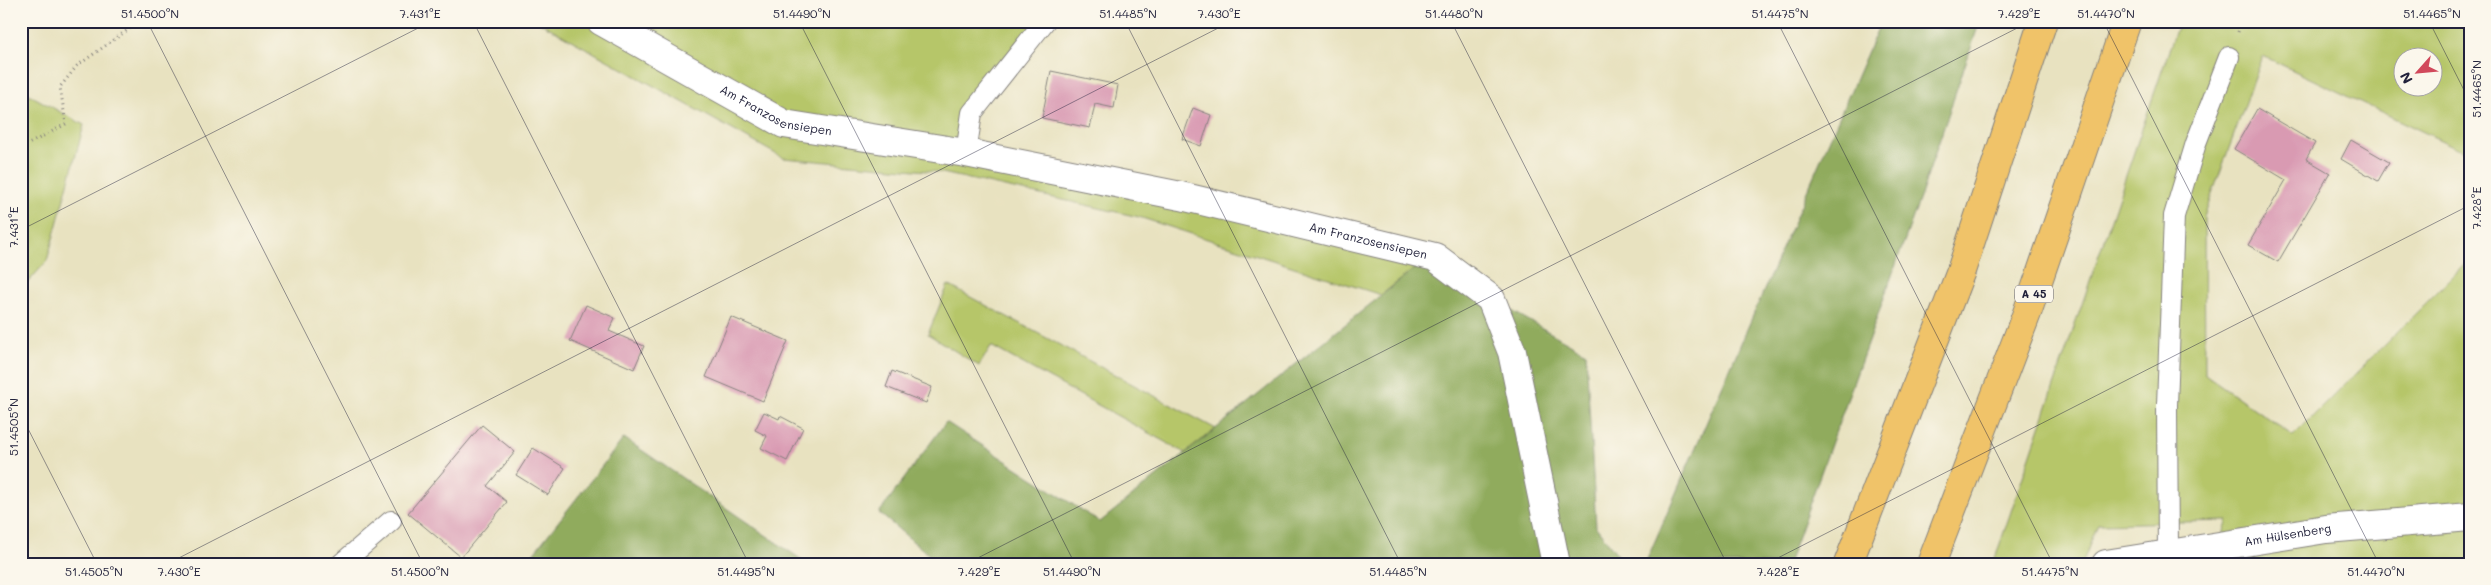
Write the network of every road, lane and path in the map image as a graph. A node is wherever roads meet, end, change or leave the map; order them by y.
1 (140, 21) edge
2 (600, 21) edge
3 (1045, 21) edge
4 (2042, 21) edge
5 (2127, 21) edge
6 (2229, 56) dead end
7 (21, 148) edge
8 (966, 154) junction
9 (2470, 517) edge
10 (391, 521) dead end
11 (2168, 554) junction
12 (341, 564) edge
13 (1556, 564) edge
14 (1848, 564) edge
15 (1932, 564) edge
16 (2106, 564) edge

1 - 7 path
2 - 8 street, Am Franzosensiepen
3 - 8 lane
4 - 14 highway
5 - 15 highway, A 45
6 - 11 lane
8 - 13 street, Am Franzosensiepen
9 - 11 street, Am Hülsenberg
10 - 12 lane
11 - 16 street, Am Hülsenberg

